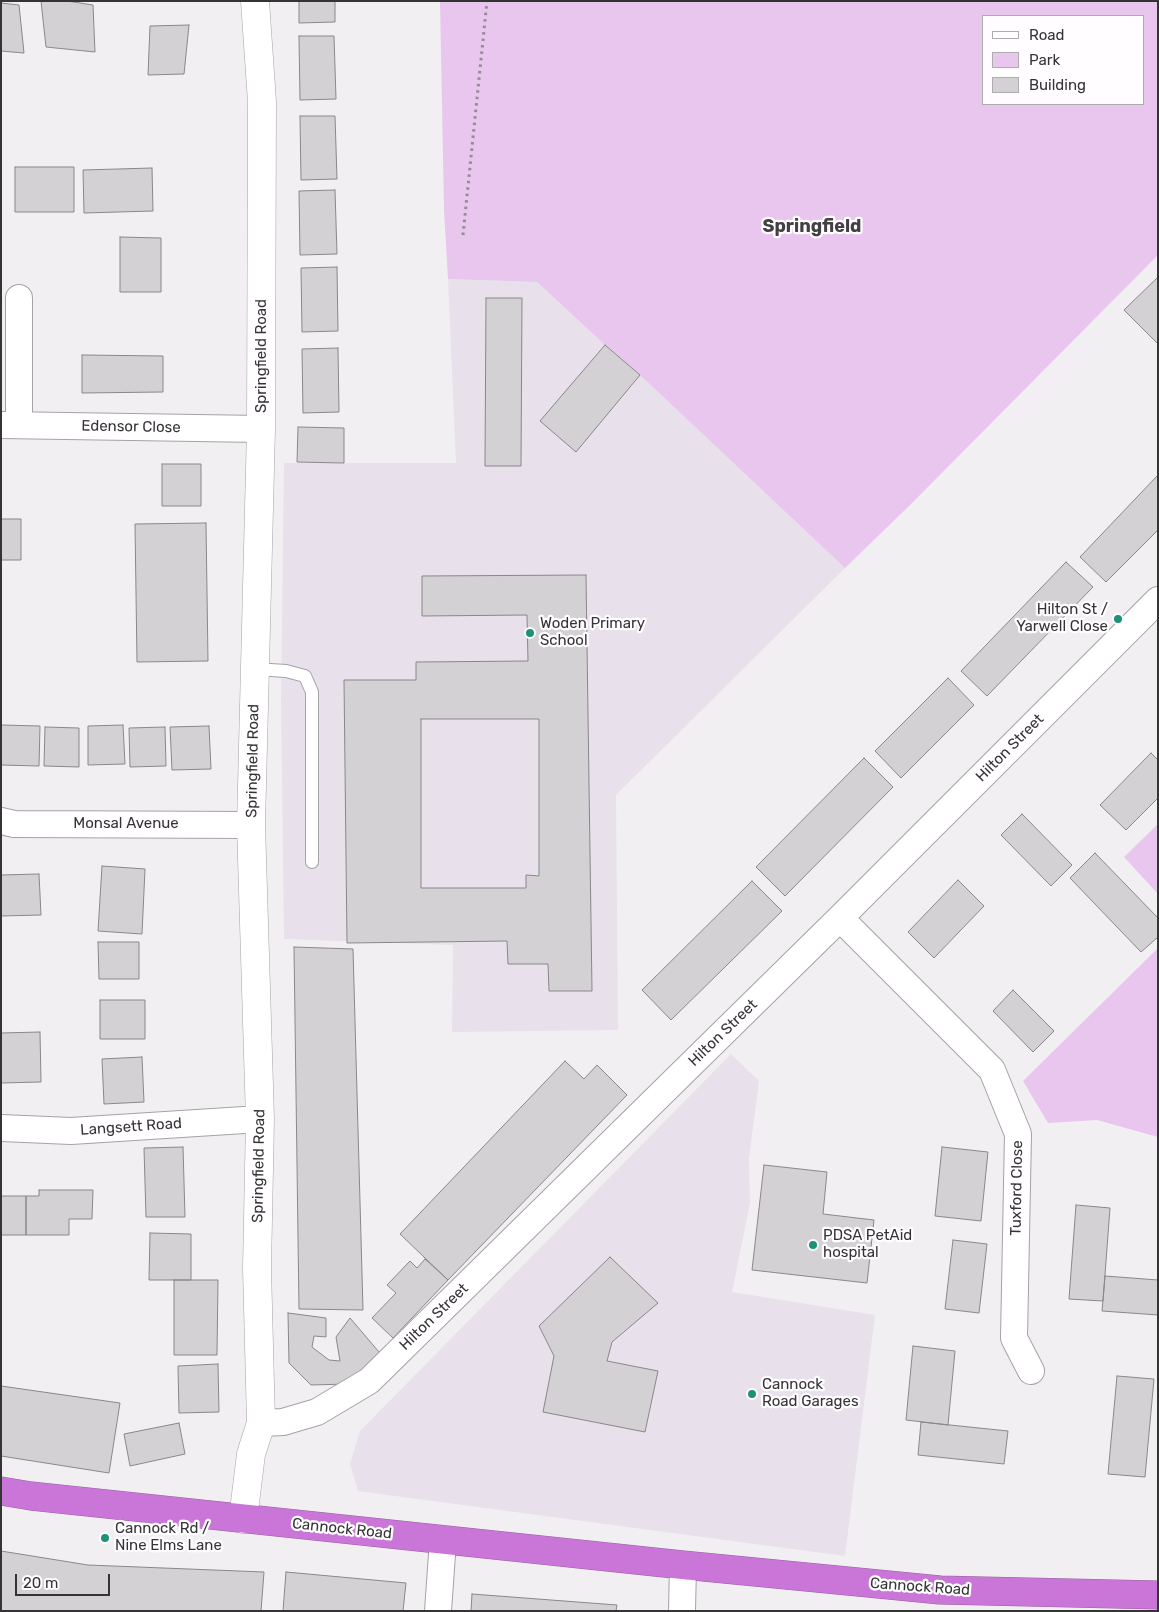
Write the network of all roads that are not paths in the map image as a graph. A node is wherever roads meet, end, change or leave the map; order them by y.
1 (255, 1) edge
2 (19, 298) dead end
3 (10, 425) edge
4 (261, 429) junction
5 (1158, 600) edge
6 (255, 669) junction
7 (1, 821) edge
8 (251, 825) junction
9 (312, 862) dead end
10 (840, 918) junction
11 (260, 1118) junction
12 (1, 1128) edge
13 (1031, 1371) dead end
14 (261, 1423) junction
15 (1, 1491) edge
16 (243, 1519) junction
17 (443, 1540) junction
18 (683, 1565) junction
19 (1158, 1595) edge
20 (438, 1611) edge
21 (682, 1611) edge

1 - 4 street, Springfield Road
2 - 3 street
3 - 4 street, Edensor Close
4 - 6 street, Springfield Road
5 - 10 street, Hilton Street
6 - 8 street, Springfield Road
6 - 9 lane
7 - 8 street, Monsal Avenue
8 - 11 street, Springfield Road
10 - 13 street, Tuxford Close
10 - 14 street, Hilton Street
11 - 12 street, Langsett Road
11 - 14 street, Springfield Road
14 - 16 street, Springfield Road
15 - 16 highway, Cannock Road
16 - 17 highway, Cannock Road
17 - 18 highway, Cannock Road
17 - 20 street
18 - 19 highway, Cannock Road
18 - 21 street

